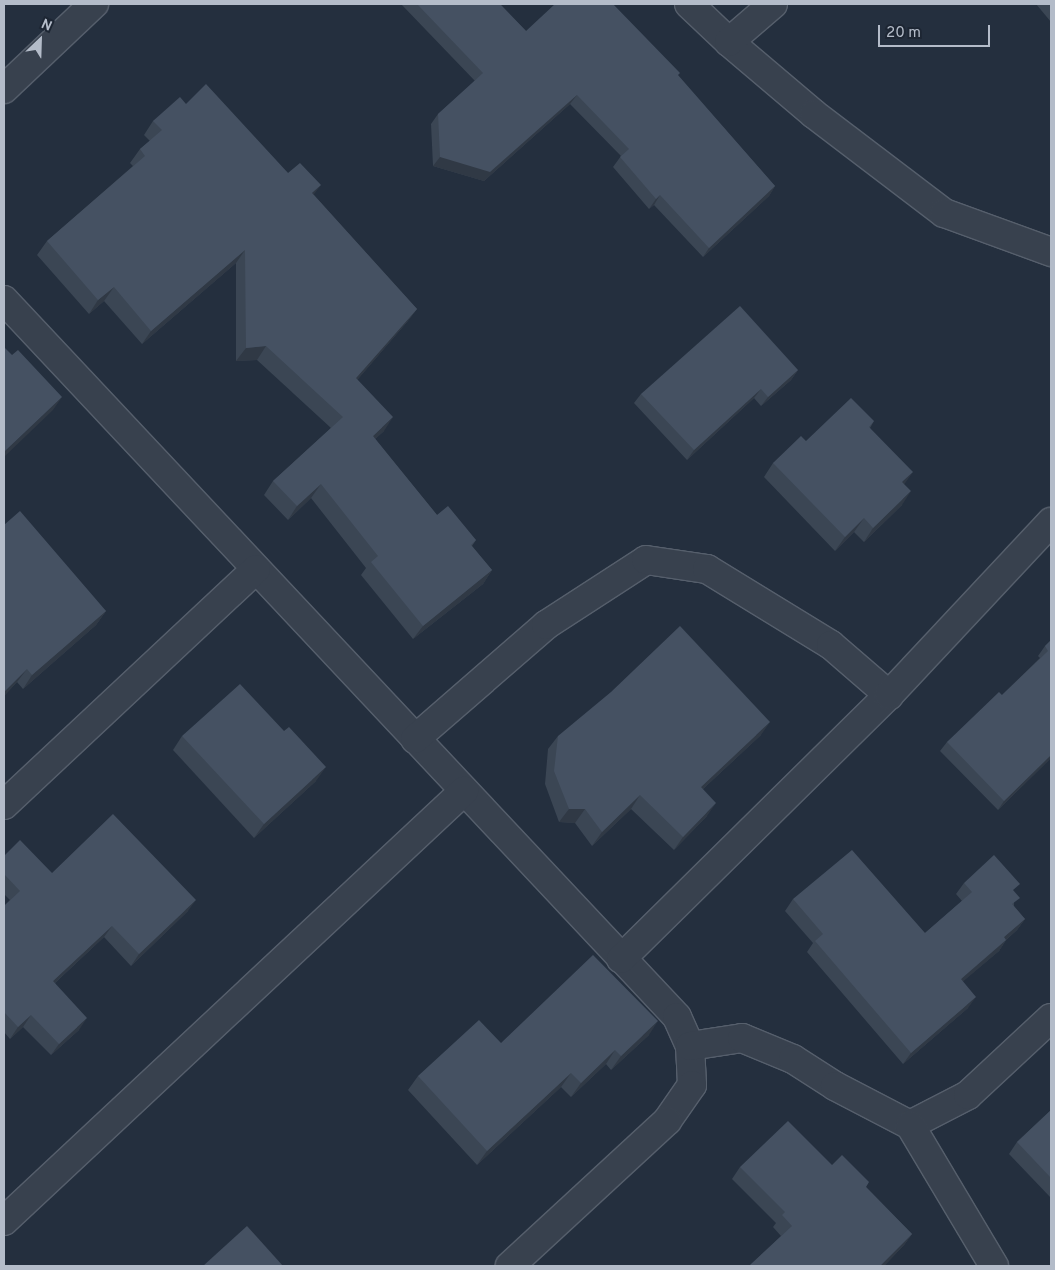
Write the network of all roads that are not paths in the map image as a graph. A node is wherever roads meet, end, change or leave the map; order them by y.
1 (94, 4) edge
2 (689, 4) edge
3 (773, 4) edge
4 (729, 42) junction
5 (4, 89) edge
6 (1051, 252) edge
7 (4, 300) edge
8 (1051, 522) edge
9 (256, 569) junction
10 (889, 695) junction
11 (415, 739) junction
12 (464, 791) junction
13 (4, 804) edge
14 (622, 959) junction
15 (1051, 1018) edge
16 (690, 1046) junction
17 (910, 1125) junction
18 (4, 1221) edge
19 (510, 1266) edge
20 (994, 1266) edge

1 - 5 street
2 - 4 street
3 - 4 street
4 - 6 street
7 - 9 street
8 - 10 street
9 - 11 street
9 - 13 street
10 - 11 street
10 - 14 street
11 - 12 street
12 - 14 street
12 - 18 street
14 - 16 street
15 - 17 street
16 - 17 street
16 - 19 street
17 - 20 street

